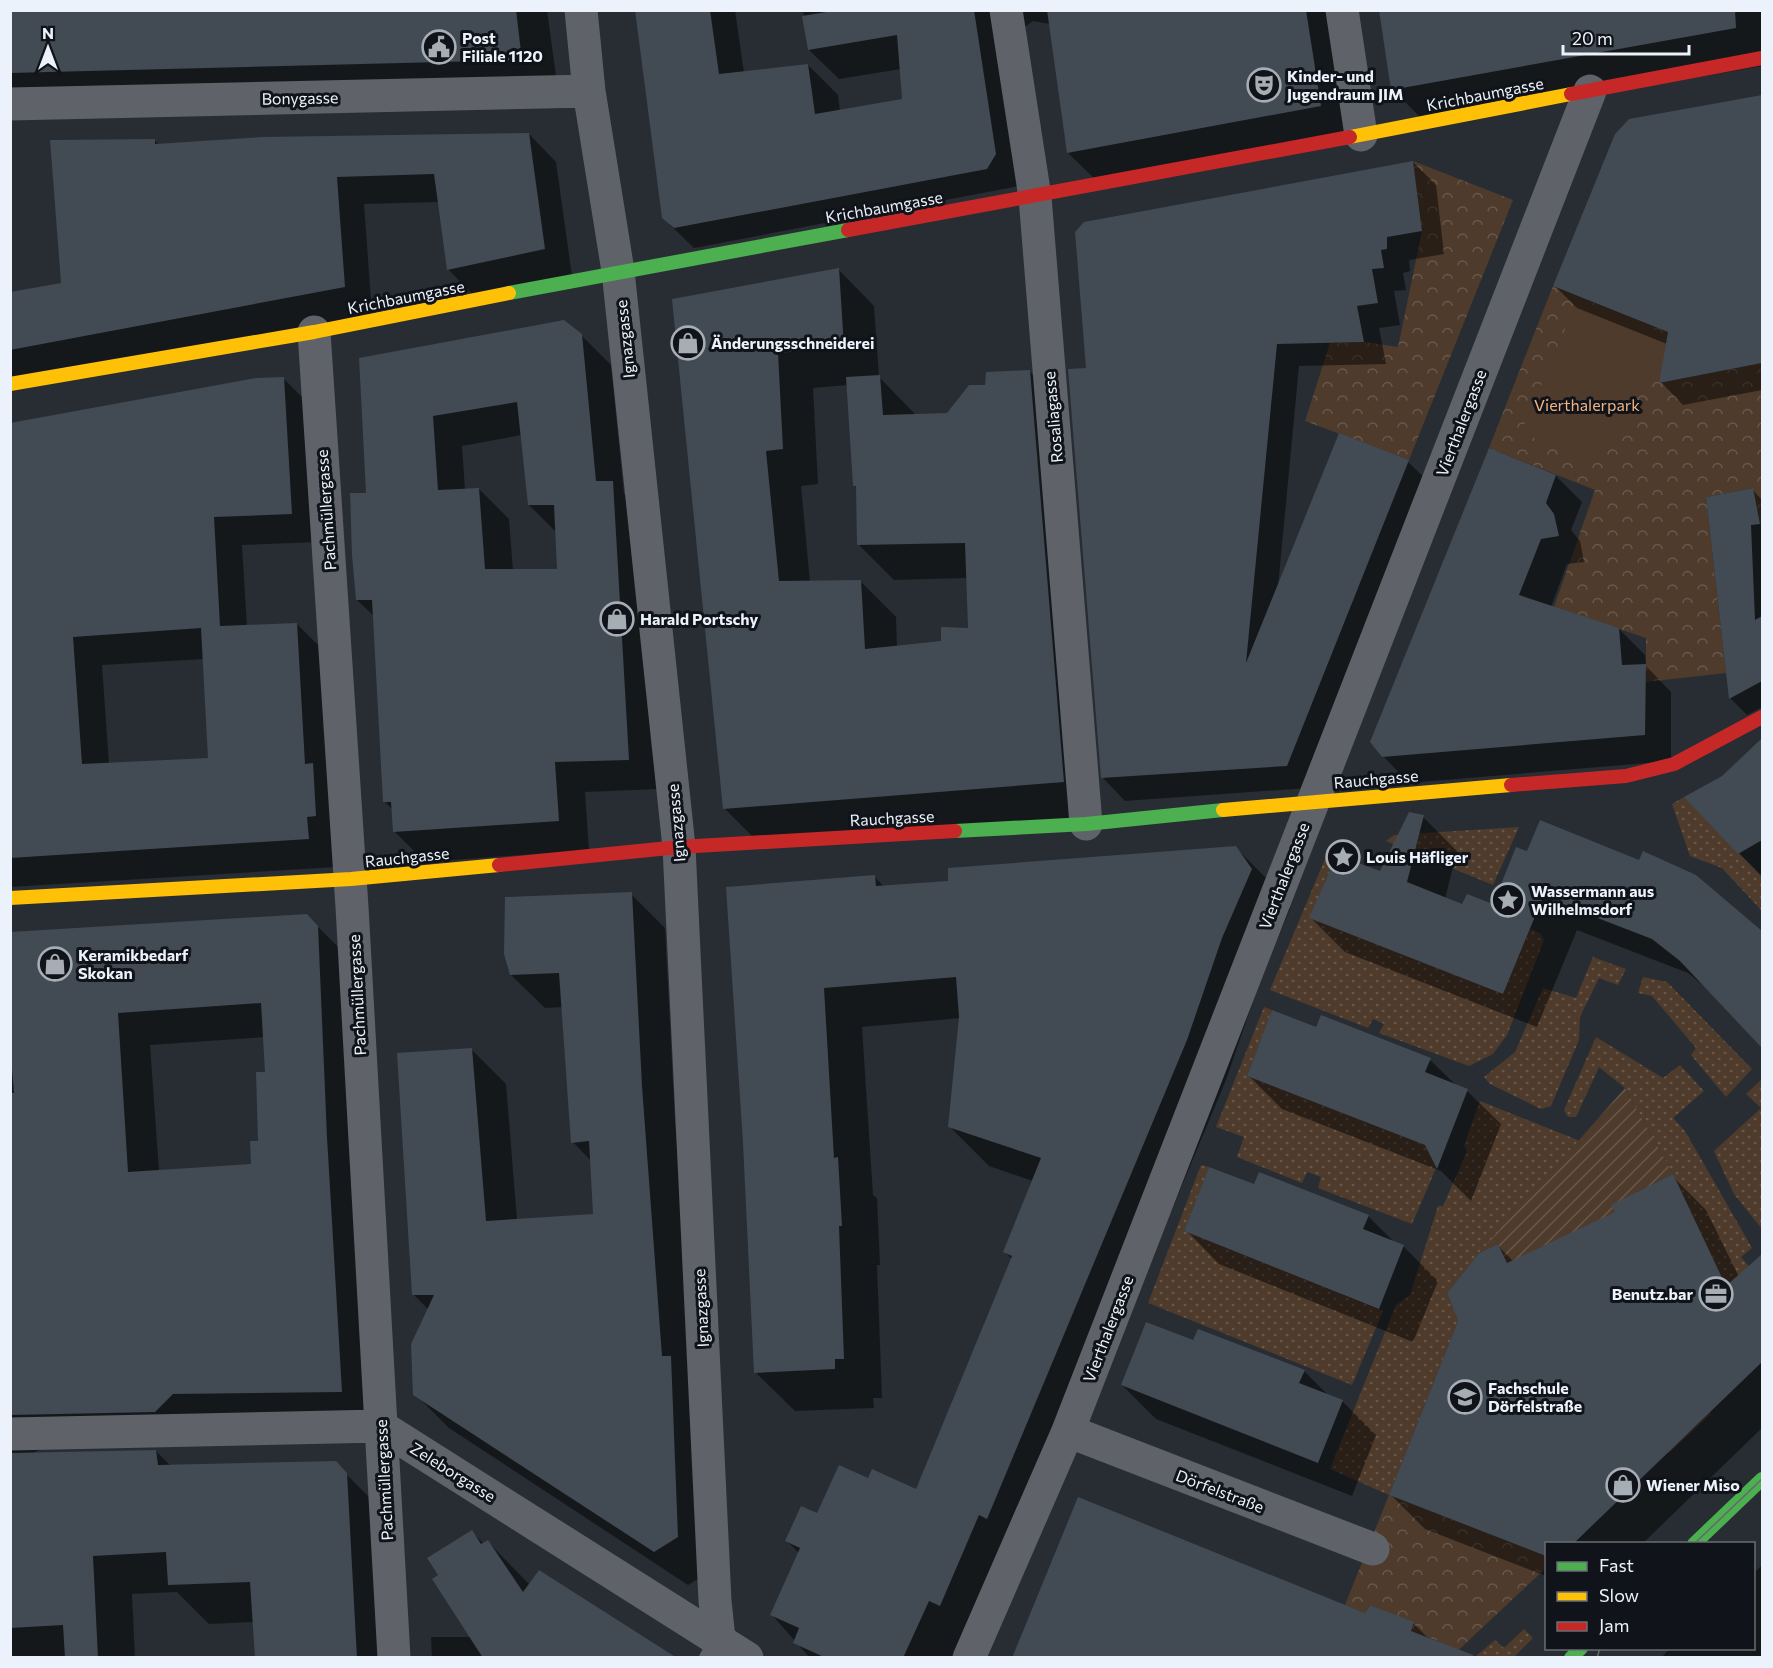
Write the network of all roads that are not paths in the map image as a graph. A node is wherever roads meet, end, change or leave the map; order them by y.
1 (581, 10) edge
2 (1006, 10) edge
3 (1342, 10) edge
4 (1762, 58) edge
5 (589, 91) junction
6 (1590, 91) junction
7 (10, 104) edge
8 (1361, 135) junction
9 (1035, 196) junction
10 (618, 271) junction
11 (314, 332) junction
12 (10, 384) edge
13 (1762, 717) edge
14 (1314, 801) junction
15 (1086, 824) junction
16 (679, 847) junction
17 (351, 879) junction
18 (10, 898) edge
19 (380, 1426) junction
20 (1068, 1431) junction
21 (10, 1434) edge
22 (1762, 1479) edge
23 (1696, 1542) edge
24 (1373, 1549) dead end
25 (714, 1648) edge
26 (394, 1658) edge
27 (747, 1658) edge
28 (969, 1658) edge

1 - 5 street, Ignazgasse
2 - 9 street, Rosaliagasse
3 - 8 street
4 - 6 street, Krichbaumgasse
5 - 7 street, Bonygasse
5 - 10 street, Ignazgasse
6 - 8 street, Krichbaumgasse
6 - 14 street, Vierthalergasse
8 - 9 street, Krichbaumgasse
9 - 10 street, Krichbaumgasse
9 - 15 street, Rosaliagasse
10 - 11 street, Krichbaumgasse
10 - 16 street, Ignazgasse
11 - 12 street, Krichbaumgasse
11 - 17 street, Pachmüllergasse
13 - 14 street, Rauchgasse
14 - 15 street, Rauchgasse
14 - 20 street, Vierthalergasse
15 - 16 street, Rauchgasse
16 - 17 street, Rauchgasse
16 - 25 street, Ignazgasse
17 - 18 street, Rauchgasse
17 - 19 street, Pachmüllergasse
19 - 21 street
19 - 25 street, Zeleborgasse
19 - 26 street, Pachmüllergasse
20 - 24 street, Dörfelstraße
20 - 28 street, Vierthalergasse
22 - 23 street
25 - 27 street, Zeleborgasse

